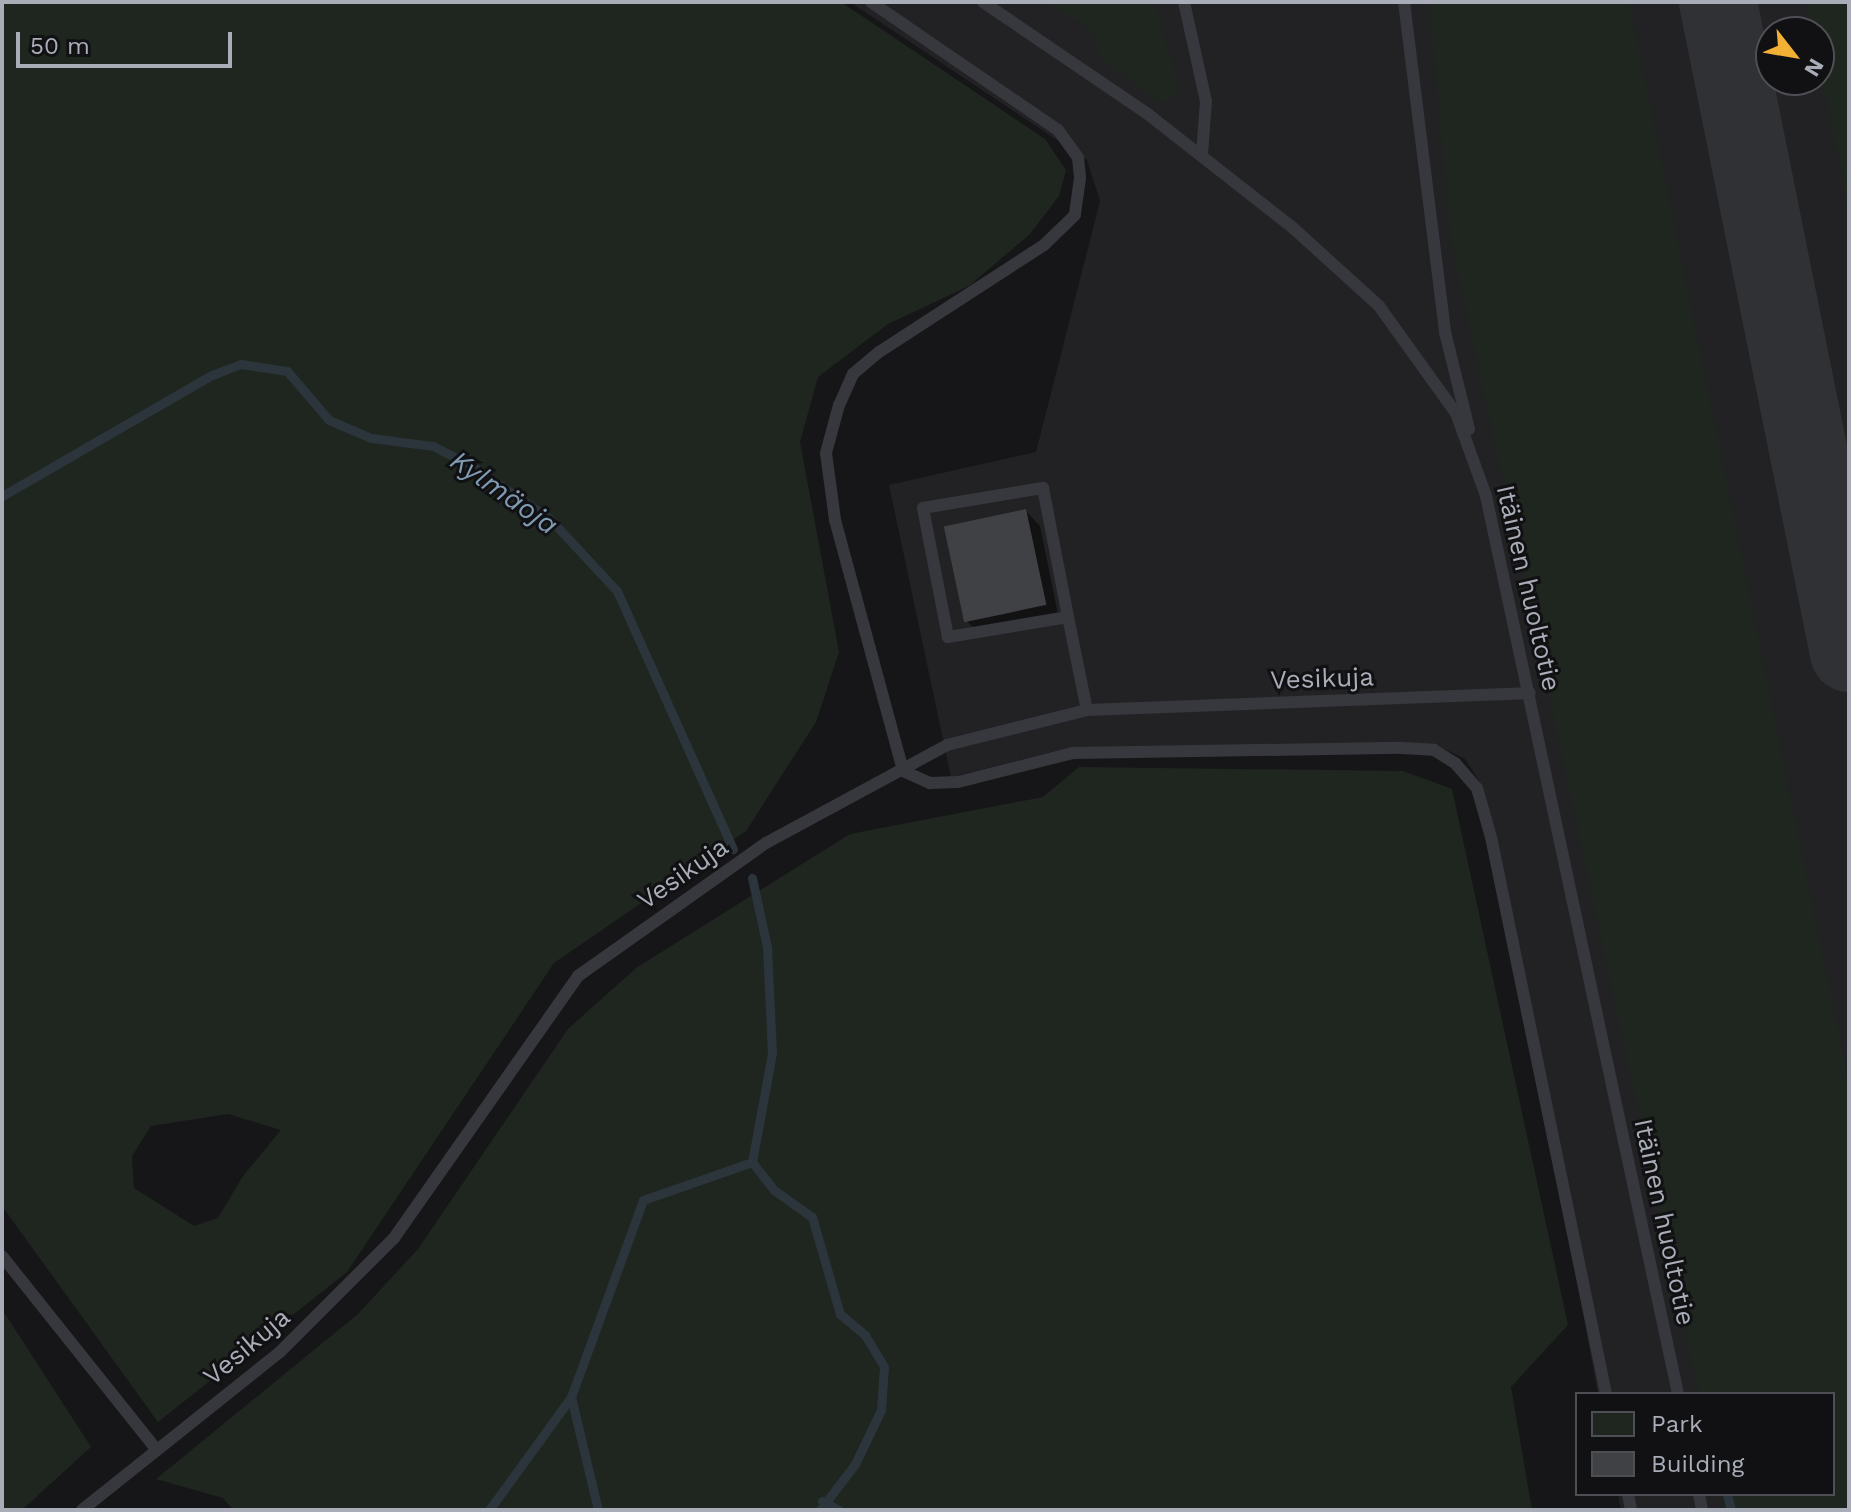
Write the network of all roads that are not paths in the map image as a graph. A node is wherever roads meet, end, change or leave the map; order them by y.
1 (871, 2) edge
2 (983, 2) edge
3 (1184, 2) edge
4 (1404, 2) edge
5 (1202, 154) junction
6 (1486, 496) junction
7 (1068, 617) junction
8 (1530, 693) junction
9 (1087, 710) junction
10 (903, 771) junction
11 (2, 1256) edge
12 (1606, 1392) edge
13 (1678, 1392) edge
14 (155, 1448) junction
15 (82, 1510) edge

1 - 10 lane
2 - 5 lane, Itäinen huoltotie
3 - 5 lane
4 - 6 lane
5 - 6 lane, Itäinen huoltotie
6 - 8 lane, Itäinen huoltotie
7 - 7 lane
7 - 9 lane
8 - 9 lane, Vesikuja
8 - 13 lane, Itäinen huoltotie
9 - 10 lane, Vesikuja
10 - 12 lane
10 - 14 lane, Vesikuja
11 - 14 lane
14 - 15 lane, Vesikuja

